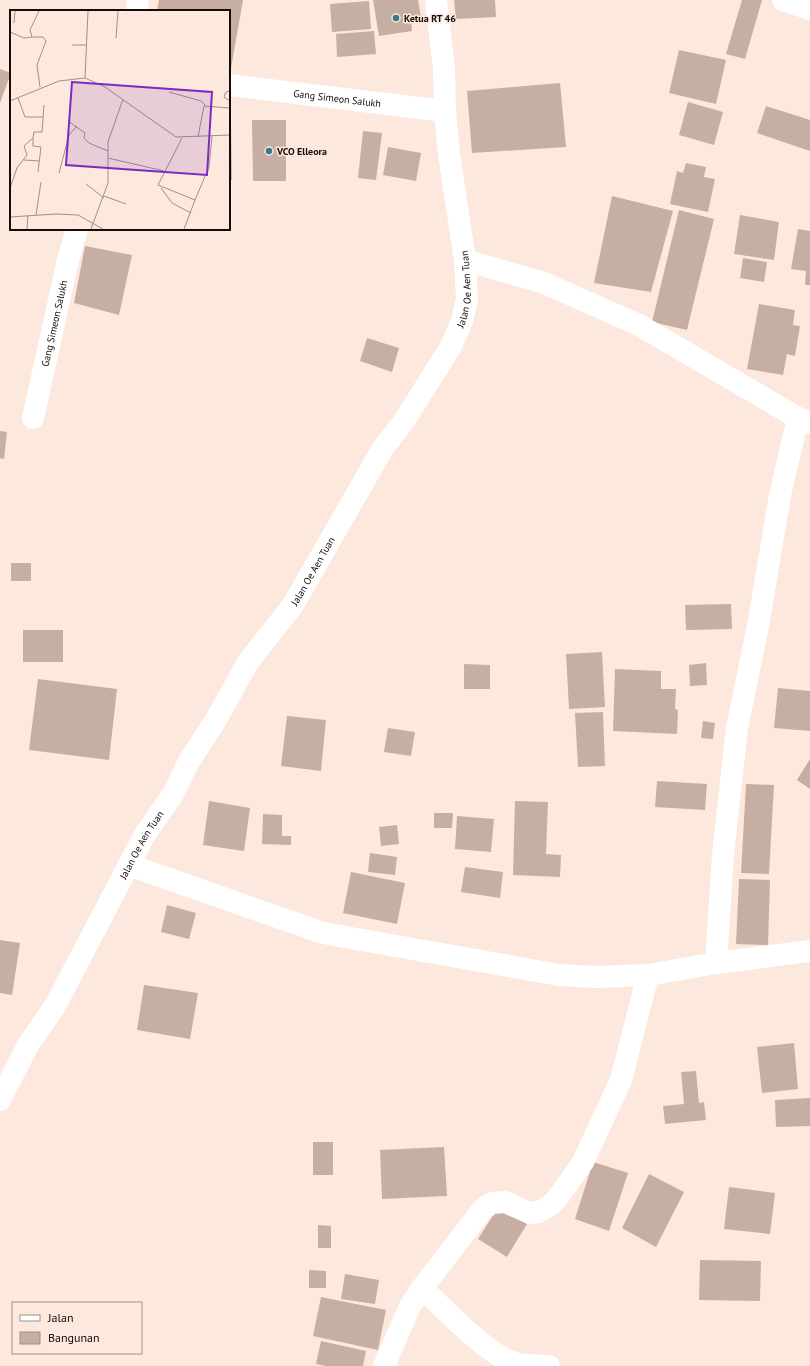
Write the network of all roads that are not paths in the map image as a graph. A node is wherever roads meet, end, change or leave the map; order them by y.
1 (138, 0) edge
2 (436, 0) edge
3 (783, 0) edge
4 (810, 9) edge
5 (136, 10) edge
6 (230, 85) edge
7 (445, 111) junction
8 (77, 230) edge
9 (465, 260) junction
10 (33, 418) dead end
11 (804, 420) edge
12 (129, 865) junction
13 (810, 951) edge
14 (716, 963) junction
15 (648, 975) junction
16 (0, 1100) edge
17 (422, 1288) junction
18 (384, 1366) edge
19 (549, 1366) edge

1 - 5 street
2 - 7 street, Jalan Oe Aen Tuan
3 - 4 street
6 - 7 street, Gang Simeon Salukh
7 - 9 street, Jalan Oe Aen Tuan
8 - 10 street, Gang Simeon Salukh
9 - 11 street
9 - 12 street, Jalan Oe Aen Tuan
11 - 14 street
12 - 15 street
12 - 16 street, Jalan Oe Aen Tuan
13 - 14 street
14 - 15 street
15 - 17 street
17 - 18 street
17 - 19 street

